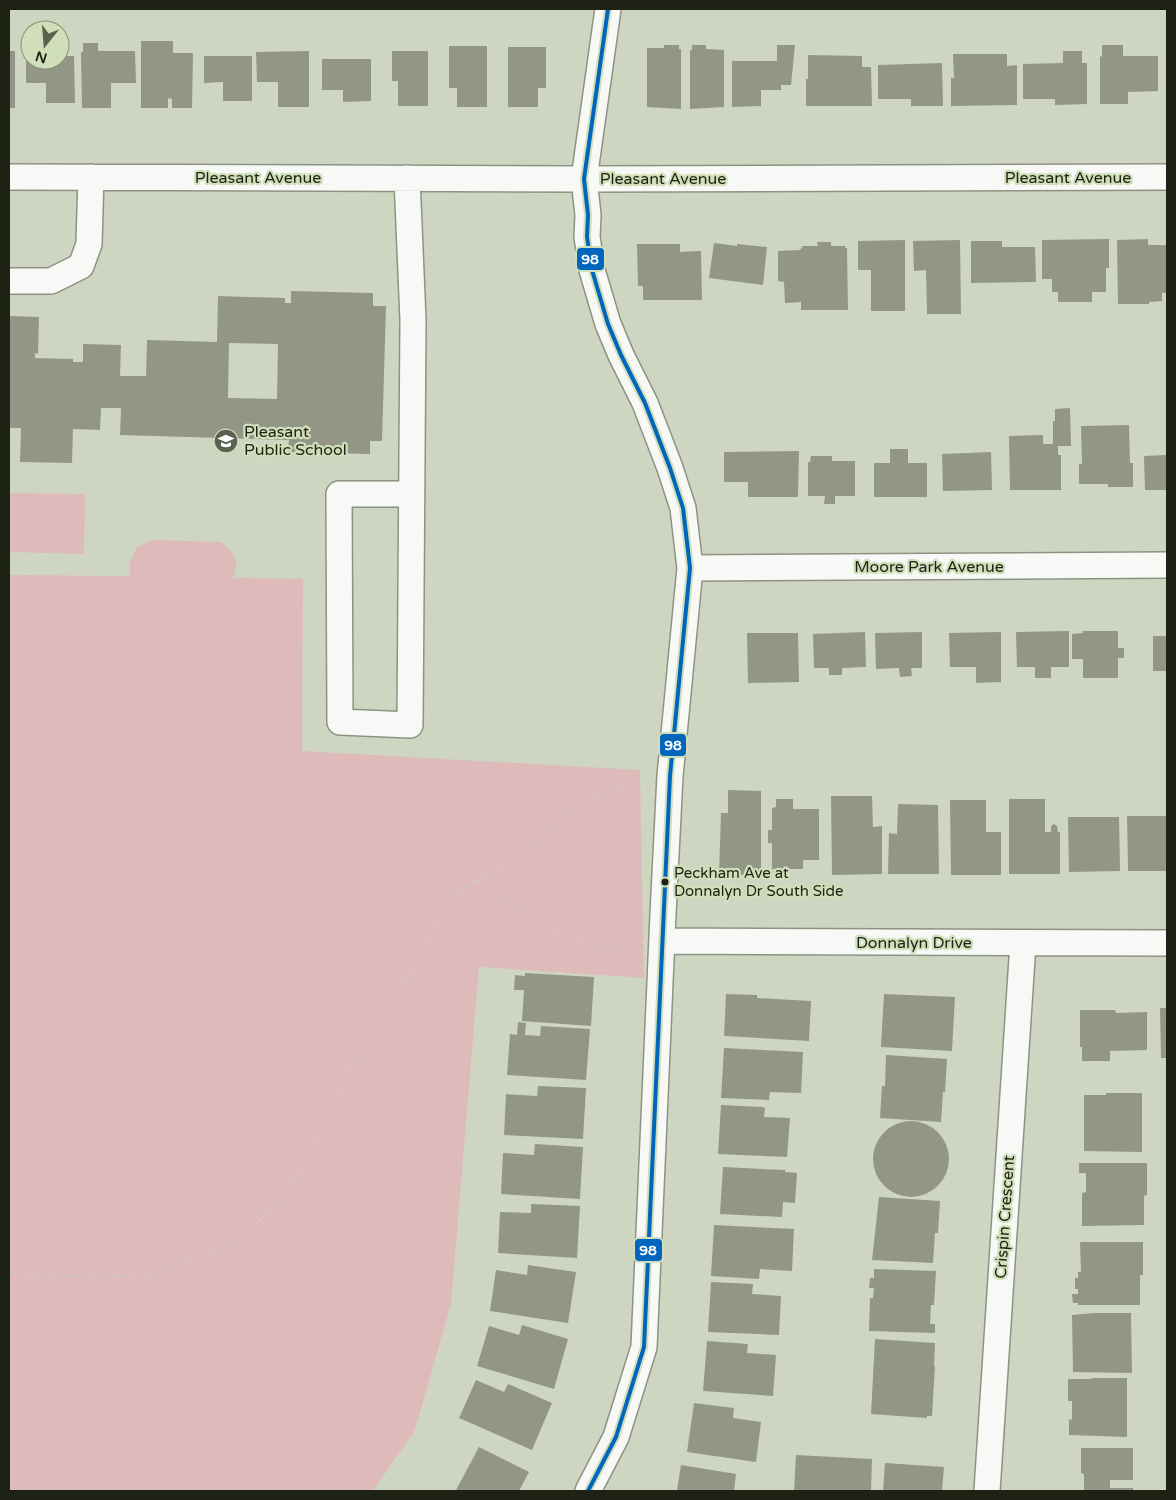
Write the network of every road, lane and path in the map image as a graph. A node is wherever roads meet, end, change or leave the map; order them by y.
1 (608, 9) edge
2 (9, 177) edge
3 (91, 177) junction
4 (408, 178) junction
5 (1167, 178) edge
6 (584, 179) junction
7 (139, 211) dead end
8 (294, 212) dead end
9 (9, 281) edge
10 (138, 286) junction
11 (294, 287) junction
12 (412, 289) junction
13 (138, 299) dead end
14 (411, 494) junction
15 (1167, 565) edge
16 (690, 568) junction
17 (670, 776) junction
18 (475, 881) junction
19 (662, 941) junction
20 (1167, 943) edge
21 (1023, 944) junction
22 (628, 950) dead end
23 (9, 1273) edge
24 (588, 1491) edge
25 (987, 1491) edge

1 - 6 street
2 - 3 street, Pleasant Avenue
3 - 4 street, Pleasant Avenue
3 - 9 street
4 - 6 street, Pleasant Avenue
4 - 12 street
5 - 6 street, Pleasant Avenue
6 - 16 street
7 - 10 path
8 - 11 path
10 - 11 path
10 - 13 path
11 - 12 path
12 - 14 street
14 - 14 street
15 - 16 street, Moore Park Avenue
16 - 17 street
17 - 18 path
17 - 19 street
18 - 22 path
18 - 23 path
19 - 21 street, Donnalyn Drive
19 - 24 street
20 - 21 street, Donnalyn Drive
21 - 25 street, Crispin Crescent

